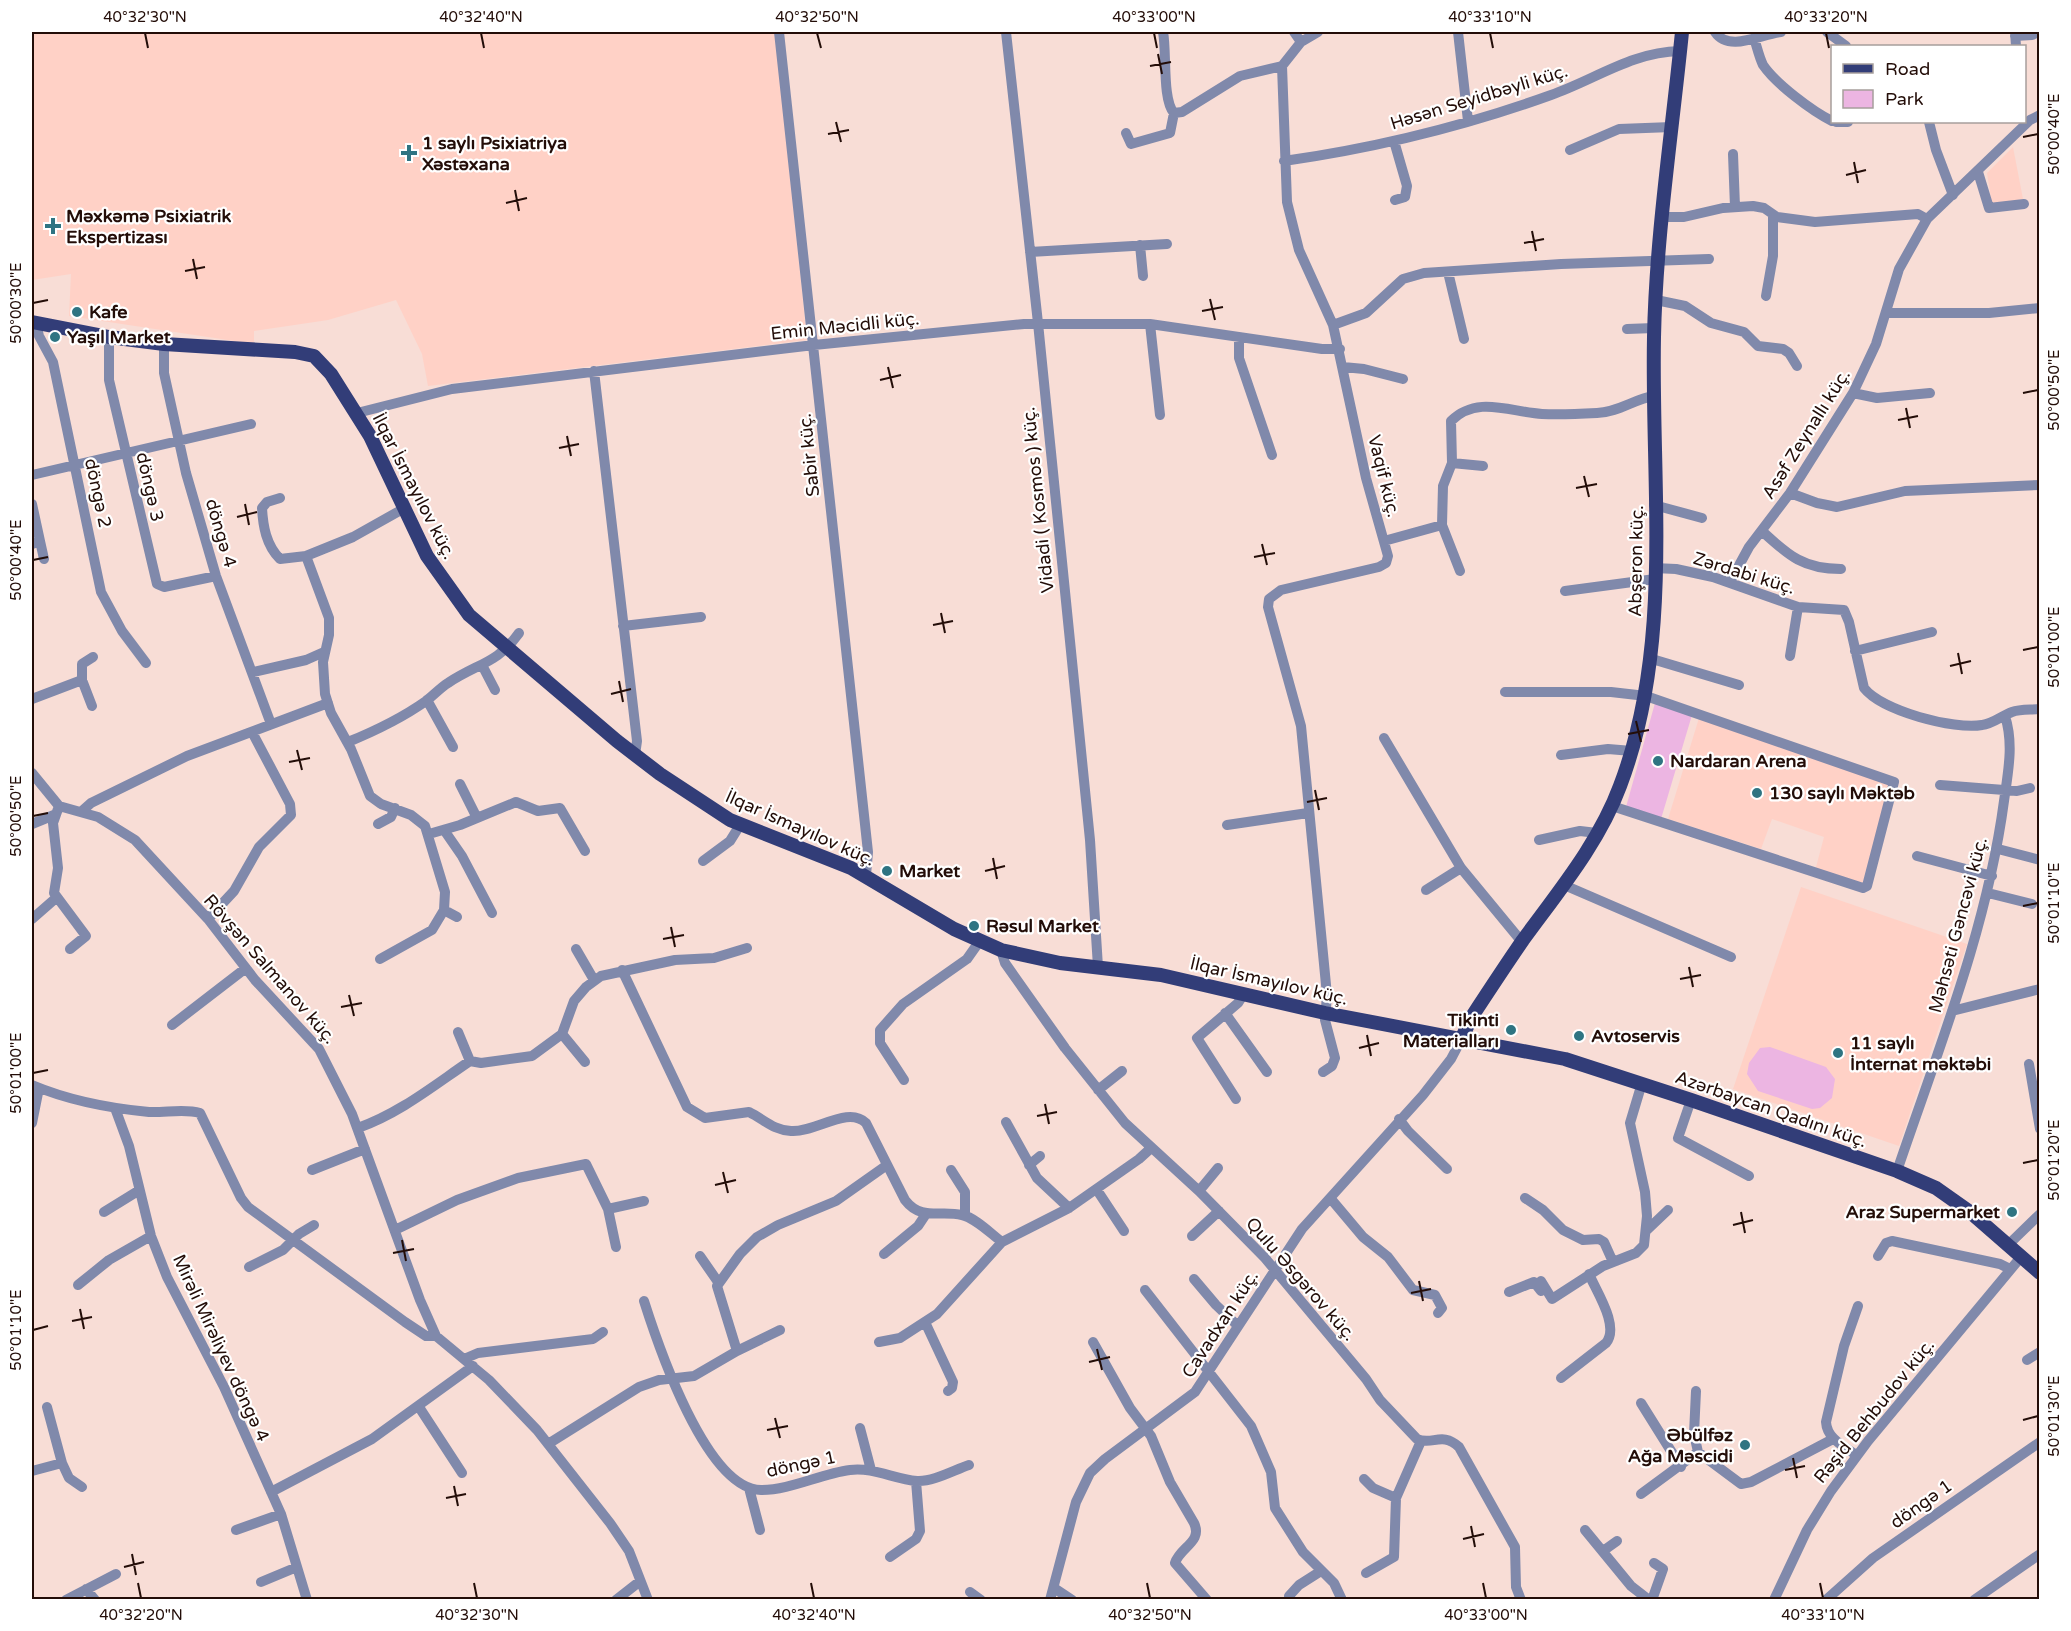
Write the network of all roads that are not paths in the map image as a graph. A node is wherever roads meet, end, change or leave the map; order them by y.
1 (779, 32) edge
2 (1006, 32) edge
3 (1163, 32) edge
4 (1294, 32) edge
5 (1318, 32) edge
6 (1458, 32) edge
7 (1682, 32) edge
8 (1715, 32) edge
9 (1781, 32) edge
10 (1827, 32) edge
11 (2038, 32) edge
12 (1754, 38) junction
13 (2015, 38) edge
14 (1300, 42) junction
15 (1845, 45) edge
16 (1680, 51) junction
17 (1282, 66) junction
18 (1174, 113) junction
19 (2040, 115) edge
20 (1831, 119) edge
21 (1468, 121) junction
22 (1929, 123) edge
23 (2026, 123) edge
24 (2022, 125) edge
25 (1672, 128) junction
26 (1126, 133) dead end
27 (1394, 141) junction
28 (1570, 150) dead end
29 (1733, 154) dead end
30 (1284, 161) junction
31 (1978, 171) junction
32 (1953, 195) junction
33 (1395, 200) dead end
34 (2024, 204) dead end
35 (1735, 207) junction
36 (1773, 215) junction
37 (1663, 217) junction
38 (1927, 219) junction
39 (1167, 244) dead end
40 (1140, 245) junction
41 (1030, 252) junction
42 (1709, 259) dead end
43 (1660, 261) junction
44 (1448, 272) junction
45 (1143, 276) dead end
46 (1766, 296) dead end
47 (1656, 300) junction
48 (2040, 308) edge
49 (1886, 313) junction
50 (34, 323) edge
51 (1038, 323) junction
52 (1150, 324) junction
53 (1333, 325) junction
54 (1654, 328) junction
55 (1627, 329) dead end
56 (1239, 337) junction
57 (109, 338) junction
58 (1464, 339) dead end
59 (164, 344) junction
60 (814, 345) junction
61 (1340, 349) junction
62 (1797, 366) dead end
63 (1343, 367) junction
64 (594, 371) junction
65 (1403, 379) dead end
66 (1853, 393) junction
67 (1930, 393) dead end
68 (1654, 396) junction
69 (357, 412) junction
70 (1160, 415) dead end
71 (251, 423) dead end
72 (178, 440) junction
73 (125, 453) junction
74 (1272, 455) dead end
75 (1452, 463) junction
76 (75, 465) junction
77 (1483, 466) dead end
78 (32, 475) edge
79 (2040, 485) edge
80 (1790, 493) junction
81 (280, 498) dead end
82 (32, 504) edge
83 (1654, 505) junction
84 (403, 509) junction
85 (1702, 518) dead end
86 (1442, 525) junction
87 (1763, 531) junction
88 (1384, 541) junction
89 (36, 543) edge
90 (306, 556) junction
91 (44, 560) dead end
92 (1841, 569) dead end
93 (1460, 571) dead end
94 (1654, 573) junction
95 (216, 576) junction
96 (1730, 582) junction
97 (1565, 591) dead end
98 (1798, 607) junction
99 (701, 617) dead end
100 (622, 626) junction
101 (1932, 632) dead end
102 (519, 633) dead end
103 (508, 648) junction
104 (1855, 651) junction
105 (324, 652) junction
106 (1790, 656) dead end
107 (93, 657) dead end
108 (1652, 659) junction
109 (146, 663) dead end
110 (482, 665) junction
111 (253, 672) junction
112 (82, 680) junction
113 (1739, 685) dead end
114 (495, 690) dead end
115 (1505, 692) dead end
116 (1646, 696) junction
117 (32, 699) edge
118 (427, 700) junction
119 (328, 704) junction
120 (92, 706) dead end
121 (2040, 709) edge
122 (2006, 716) junction
123 (272, 724) junction
124 (252, 732) junction
125 (1384, 738) dead end
126 (348, 742) junction
127 (453, 747) dead end
128 (1632, 750) junction
129 (635, 755) junction
130 (1561, 755) dead end
131 (32, 773) edge
132 (460, 784) dead end
133 (1940, 785) dead end
134 (2030, 788) dead end
135 (2006, 789) junction
136 (1612, 806) junction
137 (395, 808) junction
138 (57, 811) junction
139 (82, 811) junction
140 (1308, 813) junction
141 (477, 818) junction
142 (32, 824) edge
143 (378, 824) dead end
144 (740, 825) junction
145 (1227, 825) dead end
146 (444, 830) junction
147 (1597, 833) junction
148 (429, 834) junction
149 (1539, 840) dead end
150 (1998, 849) junction
151 (585, 851) dead end
152 (1917, 856) dead end
153 (2040, 860) edge
154 (703, 861) dead end
155 (1461, 868) junction
156 (866, 875) junction
157 (1992, 876) junction
158 (1564, 885) junction
159 (1426, 890) dead end
160 (1988, 893) junction
161 (56, 898) junction
162 (2032, 904) dead end
163 (444, 910) junction
164 (492, 913) dead end
165 (457, 917) dead end
166 (32, 919) edge
167 (208, 920) junction
168 (979, 942) junction
169 (1522, 942) junction
170 (747, 948) dead end
171 (70, 949) dead end
172 (576, 949) dead end
173 (1002, 950) junction
174 (1731, 957) dead end
175 (380, 959) dead end
176 (1098, 967) junction
177 (246, 968) junction
178 (622, 970) junction
179 (594, 980) junction
180 (2040, 989) edge
181 (1244, 995) junction
182 (1952, 1011) junction
183 (1225, 1012) junction
184 (1325, 1013) junction
185 (172, 1025) dead end
186 (458, 1032) dead end
187 (562, 1034) junction
188 (1461, 1040) junction
189 (470, 1061) junction
190 (585, 1062) dead end
191 (2029, 1064) dead end
192 (1122, 1071) dead end
193 (1267, 1072) dead end
194 (1323, 1072) dead end
195 (904, 1080) dead end
196 (1642, 1083) junction
197 (35, 1087) edge
198 (1098, 1090) junction
199 (1236, 1099) dead end
200 (1691, 1100) junction
201 (115, 1108) junction
202 (1399, 1119) junction
203 (1006, 1122) dead end
204 (2039, 1122) edge
205 (32, 1123) edge
206 (358, 1128) junction
207 (2040, 1129) edge
208 (365, 1149) junction
209 (1150, 1149) junction
210 (1040, 1156) dead end
211 (887, 1165) junction
212 (1029, 1165) junction
213 (1218, 1168) dead end
214 (1447, 1169) dead end
215 (312, 1170) dead end
216 (951, 1170) dead end
217 (1897, 1171) junction
218 (1749, 1176) dead end
219 (1097, 1190) junction
220 (138, 1191) junction
221 (1199, 1191) junction
222 (1525, 1198) dead end
223 (1331, 1199) junction
224 (644, 1201) dead end
225 (1069, 1208) junction
226 (608, 1209) junction
227 (1668, 1210) dead end
228 (104, 1212) dead end
229 (1219, 1212) junction
230 (2040, 1214) edge
231 (926, 1215) junction
232 (965, 1215) junction
233 (314, 1225) dead end
234 (394, 1230) junction
235 (1647, 1230) junction
236 (1124, 1231) dead end
237 (151, 1236) junction
238 (1192, 1236) dead end
239 (294, 1239) junction
240 (1002, 1242) junction
241 (2008, 1245) junction
242 (616, 1248) dead end
243 (884, 1254) dead end
244 (700, 1256) dead end
245 (1878, 1256) dead end
246 (2021, 1257) junction
247 (1613, 1262) junction
248 (249, 1267) dead end
249 (2010, 1269) junction
250 (1276, 1270) junction
251 (2040, 1273) edge
252 (1589, 1274) junction
253 (1194, 1279) dead end
254 (1540, 1281) dead end
255 (718, 1282) junction
256 (78, 1286) dead end
257 (1145, 1290) dead end
258 (1509, 1292) dead end
259 (1552, 1299) junction
260 (644, 1301) dead end
261 (1858, 1306) dead end
262 (1438, 1313) dead end
263 (925, 1322) junction
264 (1238, 1326) junction
265 (780, 1330) dead end
266 (603, 1332) dead end
267 (435, 1336) junction
268 (879, 1342) dead end
269 (1093, 1342) dead end
270 (737, 1351) junction
271 (2040, 1352) edge
272 (2027, 1360) dead end
273 (468, 1363) junction
274 (1209, 1370) junction
275 (1561, 1378) dead end
276 (671, 1379) junction
277 (948, 1391) dead end
278 (1696, 1391) dead end
279 (1641, 1403) dead end
280 (47, 1407) dead end
281 (419, 1407) junction
282 (860, 1428) dead end
283 (1147, 1430) junction
284 (1833, 1439) junction
285 (1421, 1441) junction
286 (2040, 1442) edge
287 (548, 1444) junction
288 (1698, 1452) junction
289 (1856, 1455) junction
290 (62, 1463) junction
291 (969, 1465) dead end
292 (1681, 1467) junction
293 (871, 1470) junction
294 (32, 1471) edge
295 (462, 1473) dead end
296 (1364, 1479) dead end
297 (916, 1481) junction
298 (82, 1487) dead end
299 (749, 1488) junction
300 (271, 1492) junction
301 (1641, 1494) dead end
302 (1396, 1498) junction
303 (281, 1515) junction
304 (236, 1530) dead end
305 (760, 1530) dead end
306 (1585, 1530) dead end
307 (1617, 1541) dead end
308 (1602, 1551) junction
309 (2040, 1554) edge
310 (890, 1557) dead end
311 (1654, 1563) dead end
312 (297, 1567) junction
313 (1321, 1571) junction
314 (1366, 1573) dead end
315 (116, 1574) dead end
316 (261, 1582) dead end
317 (639, 1582) junction
318 (86, 1588) junction
319 (1054, 1588) junction
320 (970, 1592) dead end
321 (1289, 1596) dead end
322 (66, 1599) edge
323 (95, 1599) edge
324 (307, 1599) edge
325 (616, 1599) edge
326 (648, 1599) edge
327 (981, 1599) edge
328 (1050, 1599) edge
329 (1072, 1599) edge
330 (1206, 1599) edge
331 (1342, 1599) edge
332 (1521, 1599) edge
333 (1650, 1599) edge
334 (1774, 1599) edge
335 (1826, 1599) edge
336 (1974, 1599) edge

1 - 60 street, Sabir küç.
2 - 41 street, Vidadi ( Kosmos ) küç.
3 - 18 street
4 - 14 street
5 - 14 street
6 - 21 street
7 - 16 main road, Abşeron küç.
8 - 12 street
9 - 12 street
10 - 15 street
11 - 13 street
12 - 20 street
14 - 17 street
16 - 21 street, Həsən Seyidbəyli küç.
16 - 25 main road, Abşeron küç.
17 - 18 street
17 - 30 street, Vaqif küç.
18 - 26 street
19 - 23 street, Asəf Zeynallı küç.
21 - 27 street, Həsən Seyidbəyli küç.
22 - 32 street
24 - 31 street, Asəf Zeynallı küç.
25 - 28 street
25 - 37 main road, Abşeron küç.
27 - 30 street, Həsən Seyidbəyli küç.
27 - 33 street
29 - 35 street
30 - 53 street, Vaqif küç.
31 - 32 street, Asəf Zeynallı küç.
31 - 34 street
32 - 38 street, Asəf Zeynallı küç.
35 - 36 street
35 - 37 street
36 - 38 street
36 - 46 street
37 - 43 main road, Abşeron küç.
38 - 49 street, Asəf Zeynallı küç.
39 - 40 street
40 - 41 street
40 - 45 street
41 - 51 street, Vidadi ( Kosmos ) küç.
42 - 43 street
43 - 44 street
43 - 47 main road, Abşeron küç.
44 - 53 street
44 - 58 street
47 - 54 main road, Abşeron küç.
47 - 62 street
48 - 49 street
49 - 66 street, Asəf Zeynallı küç.
50 - 57 main road, İlqar İsmayılov küç.
50 - 76 street, döngə 2
51 - 52 street, Emin Məcidli küç.
51 - 60 street, Emin Məcidli küç.
51 - 176 street, Vidadi ( Kosmos ) küç.
52 - 56 street, Emin Məcidli küç.
52 - 70 street
53 - 61 street, Vaqif küç.
54 - 55 street
54 - 68 main road, Abşeron küç.
56 - 61 street, Emin Məcidli küç.
56 - 74 street
57 - 59 main road, İlqar İsmayılov küç.
57 - 73 street, döngə 3
59 - 69 main road, İlqar İsmayılov küç.
59 - 72 street, döngə 4
60 - 64 street, Emin Məcidli küç.
60 - 156 street, Sabir küç.
61 - 63 street, Vaqif küç.
63 - 65 street
63 - 88 street, Vaqif küç.
64 - 69 street, Emin Məcidli küç.
64 - 100 street
66 - 67 street
66 - 80 street, Asəf Zeynallı küç.
68 - 75 street
68 - 83 main road, Abşeron küç.
69 - 84 main road, İlqar İsmayılov küç.
71 - 72 street
72 - 73 street
72 - 95 street, döngə 4
73 - 76 street
73 - 95 street, döngə 3
75 - 77 street
75 - 86 street
76 - 78 street
76 - 109 street, döngə 2
79 - 80 street
80 - 87 street, Asəf Zeynallı küç.
81 - 90 street
82 - 89 street
83 - 85 street
83 - 94 main road, Abşeron küç.
84 - 90 street
84 - 103 main road, İlqar İsmayılov küç.
86 - 88 street
86 - 93 street
87 - 92 street
87 - 96 street, Asəf Zeynallı küç.
88 - 140 street, Vaqif küç.
89 - 91 street
90 - 105 street
94 - 96 street, Zərdabi küç.
94 - 97 street, Zərdabi küç.
94 - 108 main road, Abşeron küç.
95 - 111 street, döngə 4
96 - 98 street, Zərdabi küç.
98 - 104 street, Zərdabi küç.
98 - 106 street
99 - 100 street
100 - 129 street
101 - 104 street
102 - 103 street
103 - 110 street
103 - 129 main road, İlqar İsmayılov küç.
104 - 122 street, Zərdabi küç.
105 - 111 street
105 - 119 street
107 - 112 street
108 - 113 street
108 - 116 main road, Abşeron küç.
110 - 114 street
110 - 118 street
111 - 123 street, döngə 4
112 - 117 street
112 - 120 street
115 - 116 street
116 - 128 main road, Abşeron küç.
116 - 136 street
118 - 126 street
118 - 127 street
119 - 123 street
119 - 126 street
121 - 122 street, Zərdabi küç.
122 - 135 street, Məhsəti Gəncəvi küç.
123 - 124 street
124 - 139 street
124 - 167 street
125 - 155 street
126 - 137 street
128 - 130 street
128 - 136 main road, Abşeron küç.
129 - 144 main road, İlqar İsmayılov küç.
131 - 138 street
132 - 141 street
133 - 135 street
134 - 135 street
135 - 150 street, Məhsəti Gəncəvi küç.
136 - 147 main road, Abşeron küç.
137 - 143 street
137 - 148 street
138 - 139 street, Rövşən Salmanov küç.
138 - 142 street
138 - 161 street
139 - 167 street, Rövşən Salmanov küç.
140 - 145 street
140 - 184 street, Vaqif küç.
141 - 146 street
141 - 151 street
144 - 154 street
144 - 156 main road, İlqar İsmayılov küç.
146 - 148 street
146 - 164 street
147 - 149 street
147 - 158 main road, Abşeron küç.
148 - 163 street
150 - 153 street
150 - 157 street, Məhsəti Gəncəvi küç.
152 - 157 street
155 - 159 street
155 - 169 street
156 - 168 main road, İlqar İsmayılov küç.
157 - 160 street, Məhsəti Gəncəvi küç.
158 - 169 main road, Abşeron küç.
158 - 174 street
160 - 162 street
160 - 182 street, Məhsəti Gəncəvi küç.
161 - 166 street
161 - 171 street
163 - 165 street
163 - 175 street
167 - 177 street, Rövşən Salmanov küç.
168 - 173 main road, İlqar İsmayılov küç.
168 - 195 street
169 - 188 main road, Abşeron küç.
170 - 178 street
172 - 179 street
173 - 176 main road, İlqar İsmayılov küç.
173 - 198 street, Qulu Əsgərov küç.
176 - 181 main road, İlqar İsmayılov küç.
177 - 185 street
177 - 206 street, Rövşən Salmanov küç.
178 - 179 street
178 - 211 street
179 - 187 street
180 - 182 street
181 - 183 street
181 - 184 main road, İlqar İsmayılov küç.
182 - 217 street, Məhsəti Gəncəvi küç.
183 - 193 street
183 - 199 street
184 - 188 main road, İlqar İsmayılov küç.
184 - 194 street, Vaqif küç.
186 - 189 street
187 - 189 street
187 - 190 street
188 - 196 main road, Azərbaycan Qadını küç.
188 - 202 street, Cavadxan küç.
189 - 206 street
191 - 204 street
192 - 198 street
196 - 200 main road, Azərbaycan Qadını küç.
196 - 235 street
197 - 201 street
197 - 205 street
198 - 209 street, Qulu Əsgərov küç.
200 - 217 main road, Azərbaycan Qadını küç.
200 - 218 street
201 - 220 street, Mirəli Mirəliyev döngə 4
201 - 239 street
202 - 214 street
202 - 223 street, Cavadxan küç.
203 - 212 street
204 - 207 street
206 - 208 street, Rövşən Salmanov küç.
208 - 215 street
208 - 234 street, Rövşən Salmanov küç.
209 - 219 street
209 - 221 street, Qulu Əsgərov küç.
210 - 212 street
211 - 231 street
211 - 255 street
212 - 225 street
213 - 221 street
216 - 232 street
217 - 241 main road, Azərbaycan Qadını küç.
219 - 225 street
219 - 236 street
220 - 228 street
220 - 237 street, Mirəli Mirəliyev döngə 4
221 - 229 street, Qulu Əsgərov küç.
222 - 247 street
223 - 250 street, Cavadxan küç.
223 - 262 street
224 - 226 street
225 - 240 street
226 - 234 street
226 - 242 street
227 - 235 street
229 - 238 street
229 - 250 street, Qulu Əsgərov küç.
230 - 241 street
231 - 232 street
231 - 243 street
232 - 240 street
233 - 239 street
234 - 267 street, Rövşən Salmanov küç.
235 - 247 street
237 - 256 street
237 - 300 street, Mirəli Mirəliyev döngə 4
239 - 248 street
239 - 267 street
240 - 263 street
241 - 246 main road, Azərbaycan Qadını küç.
244 - 255 street
245 - 249 street
246 - 249 street, Rəşid Behbudov küç.
246 - 251 main road, Azərbaycan Qadını küç.
247 - 252 street
249 - 289 street, Rəşid Behbudov küç.
250 - 264 street, Cavadxan küç.
250 - 285 street, Qulu Əsgərov küç.
252 - 259 street
252 - 275 street
253 - 264 street
254 - 259 street
255 - 270 street
257 - 274 street
258 - 259 street
260 - 276 street, döngə 1
261 - 284 street
263 - 268 street
263 - 277 street
264 - 274 street, Cavadxan küç.
265 - 270 street
266 - 273 street
267 - 273 street
269 - 283 street
270 - 276 street
271 - 272 street
273 - 281 street
273 - 287 street
274 - 283 street, Cavadxan küç.
274 - 313 street
276 - 287 street
276 - 299 street, döngə 1
278 - 288 street
279 - 292 street
280 - 290 street
281 - 295 street
281 - 300 street
282 - 293 street
283 - 319 street, Cavadxan küç.
283 - 330 street
284 - 288 street
284 - 289 street
285 - 302 street
285 - 332 street
286 - 335 street, döngə 1
287 - 317 street
288 - 292 street
289 - 334 street, Rəşid Behbudov küç.
290 - 294 street
290 - 298 street
291 - 297 street
292 - 301 street
293 - 297 street, döngə 1
293 - 299 street, döngə 1
296 - 302 street
297 - 310 street
299 - 305 street
300 - 303 street, Mirəli Mirəliyev döngə 4
302 - 314 street
303 - 304 street
303 - 312 street, Mirəli Mirəliyev döngə 4
306 - 308 street
307 - 308 street
308 - 333 street
309 - 336 street
311 - 333 street
312 - 316 street
312 - 324 street, Mirəli Mirəliyev döngə 4
313 - 321 street
313 - 331 street
315 - 318 street
317 - 325 street
317 - 326 street
318 - 322 street
318 - 323 street
319 - 328 street, Cavadxan küç.
319 - 329 street
320 - 327 street

